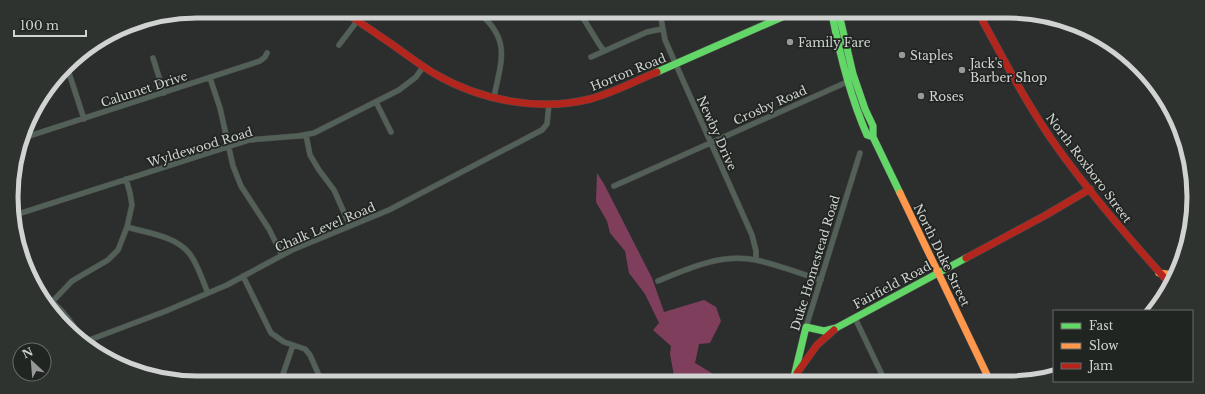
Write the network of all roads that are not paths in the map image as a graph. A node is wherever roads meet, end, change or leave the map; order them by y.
1 (355, 18) edge
2 (484, 18) edge
3 (583, 18) edge
4 (661, 18) edge
5 (780, 18) edge
6 (833, 18) edge
7 (840, 18) edge
8 (981, 18) edge
9 (358, 20) junction
10 (662, 28) junction
11 (339, 45) dead end
12 (604, 51) junction
13 (267, 53) dead end
14 (591, 57) dead end
15 (153, 58) dead end
16 (676, 64) junction
17 (423, 66) junction
18 (69, 72) edge
19 (210, 78) junction
20 (847, 82) junction
21 (164, 93) junction
22 (494, 97) junction
23 (376, 102) junction
24 (549, 104) junction
25 (84, 119) junction
26 (391, 132) dead end
27 (306, 135) junction
28 (28, 136) edge
29 (873, 137) junction
30 (711, 143) junction
31 (228, 146) junction
32 (860, 153) dead end
33 (126, 180) junction
34 (614, 186) dead end
35 (1090, 189) junction
36 (19, 214) edge
37 (350, 226) junction
38 (127, 227) junction
39 (282, 255) junction
40 (756, 260) junction
41 (938, 273) junction
42 (1159, 273) junction
43 (1170, 274) edge
44 (243, 276) junction
45 (821, 280) junction
46 (1166, 280) edge
47 (658, 281) dead end
48 (208, 293) junction
49 (52, 302) joint
50 (855, 318) junction
51 (806, 327) junction
52 (74, 328) edge
53 (836, 328) junction
54 (89, 340) edge
55 (293, 345) junction
56 (282, 376) edge
57 (319, 376) edge
58 (795, 376) edge
59 (796, 376) edge
60 (883, 376) edge
61 (988, 376) edge

1 - 9 main road, Horton Road
2 - 22 street
3 - 12 street
4 - 10 street, Newby Drive
5 - 16 main road, Horton Road
6 - 20 main road, North Duke Street
7 - 29 main road, North Duke Street
8 - 35 main road, North Roxboro Street
9 - 11 street
9 - 17 main road, Horton Road
10 - 12 street
10 - 16 street, Newby Drive
12 - 14 street
13 - 19 street, Calumet Drive
15 - 21 street
16 - 24 main road, Horton Road
16 - 30 street, Newby Drive
17 - 22 main road, Horton Road
17 - 23 street, Wyldewood Road
18 - 25 street
19 - 21 street, Calumet Drive
19 - 31 street
20 - 29 main road, North Duke Street
20 - 30 street, Crosby Road
21 - 25 street, Calumet Drive
22 - 24 main road, Horton Road
23 - 26 street
23 - 27 street, Wyldewood Road
24 - 37 street, Chalk Level Road
25 - 28 street, Calumet Drive
27 - 31 street, Wyldewood Road
27 - 37 street
29 - 41 main road, North Duke Street
30 - 34 street, Crosby Road
30 - 40 street, Newby Drive
31 - 33 street, Wyldewood Road
31 - 39 street
32 - 45 street, Duke Homestead Road
33 - 36 street, Wyldewood Road
33 - 38 street
35 - 41 main road, Fairfield Road
35 - 42 main road, North Roxboro Street
37 - 39 street, Chalk Level Road
38 - 48 street
38 - 49 street
39 - 44 street, Chalk Level Road
40 - 45 street
40 - 47 street
41 - 50 main road, Fairfield Road
41 - 61 main road, North Duke Street
42 - 43 main road
42 - 46 main road, North Roxboro Street
44 - 48 street, Chalk Level Road
44 - 55 street
45 - 51 street, Duke Homestead Road
48 - 54 street, Chalk Level Road
49 - 52 street
50 - 53 main road, Fairfield Road
50 - 60 street
51 - 53 main road, Fairfield Road
51 - 58 main road, Duke Homestead Road
53 - 59 main road
55 - 56 street
55 - 57 street

